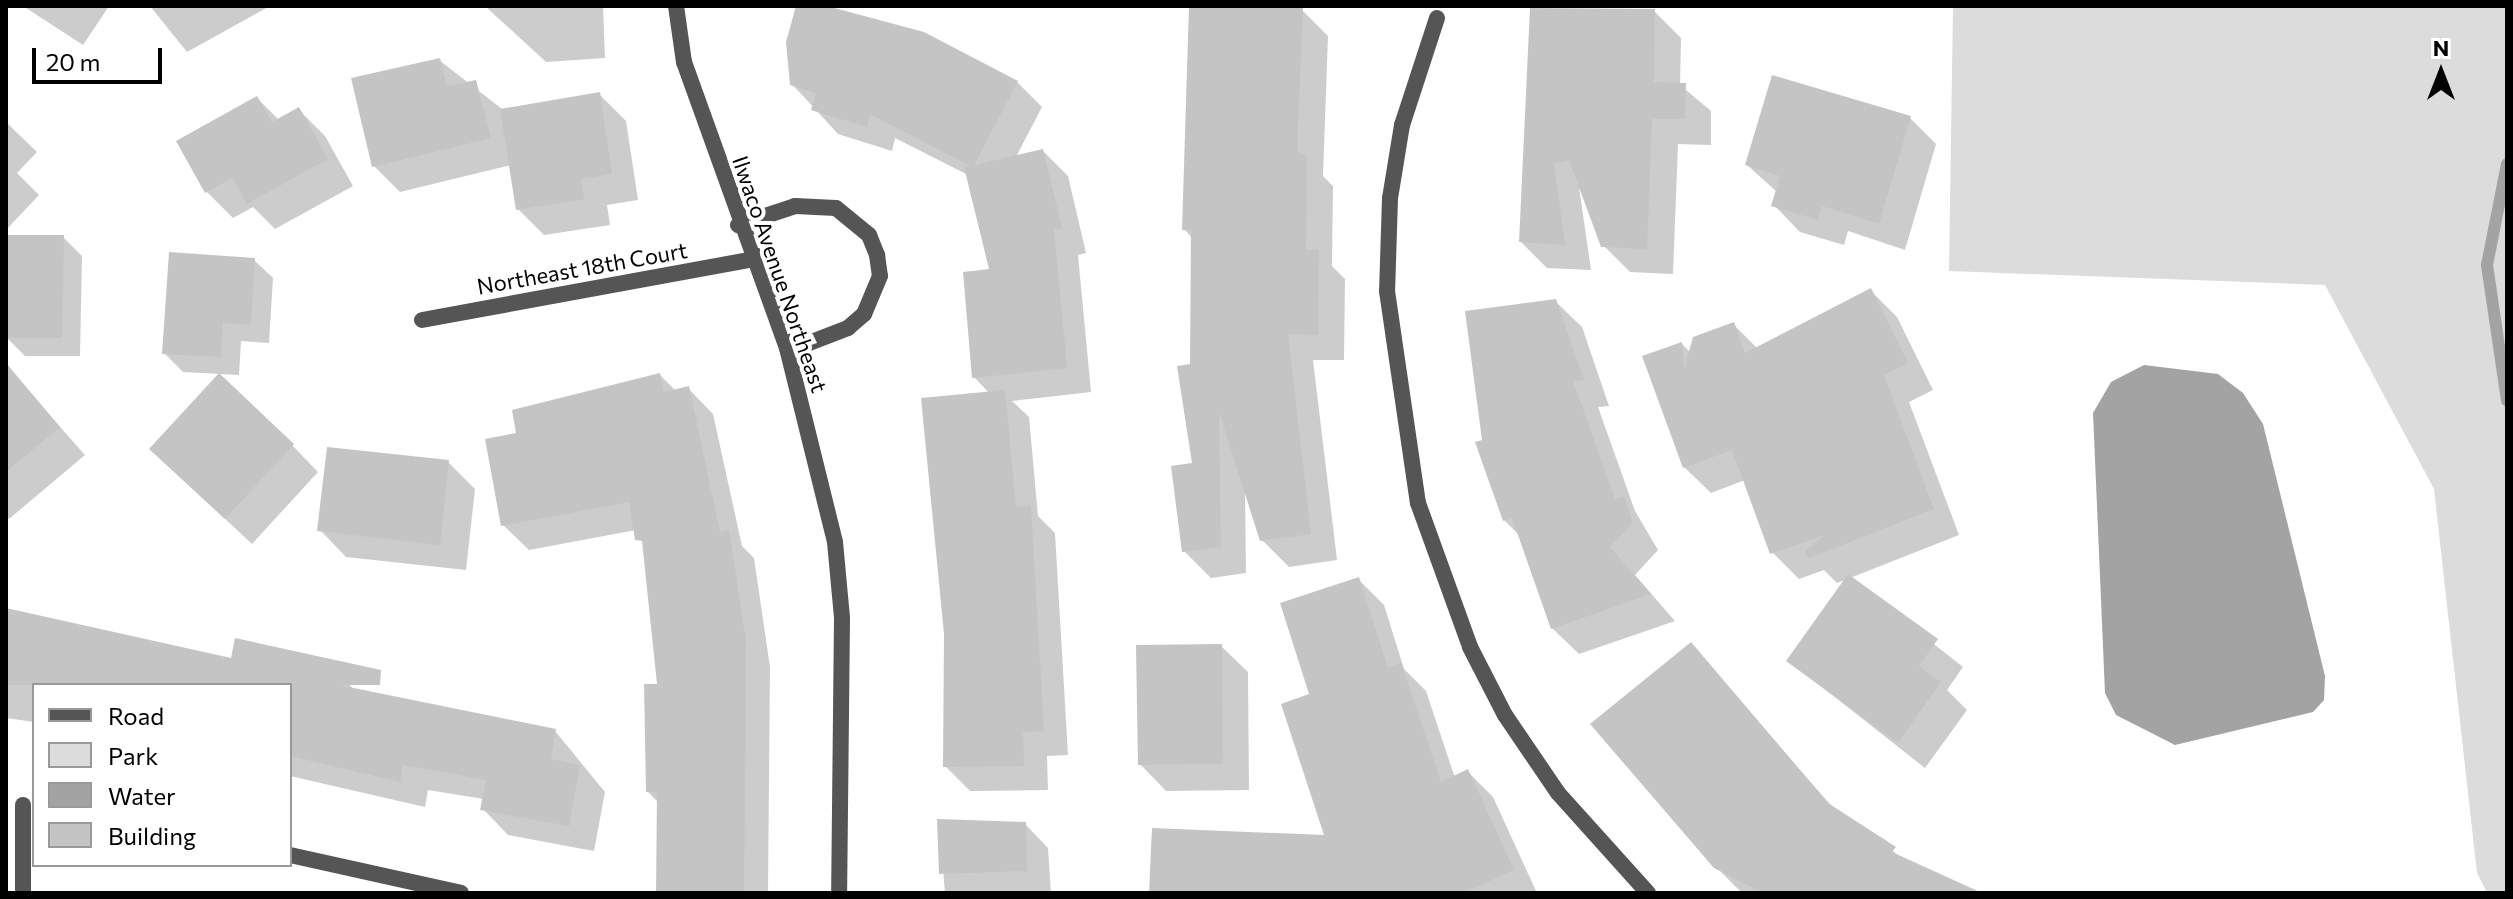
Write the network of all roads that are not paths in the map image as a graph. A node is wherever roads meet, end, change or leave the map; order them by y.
1 (676, 6) edge
2 (1437, 18) dead end
3 (738, 225) junction
4 (750, 260) junction
5 (422, 320) dead end
6 (788, 351) junction
7 (21, 805) edge
8 (292, 855) edge
9 (23, 893) edge
10 (461, 893) edge
11 (839, 893) edge
12 (1648, 893) edge

1 - 3 street, Ilwaco Avenue Northeast
2 - 12 street
3 - 4 street, Ilwaco Avenue Northeast
3 - 6 street
4 - 5 street, Northeast 18th Court
4 - 6 street, Ilwaco Avenue Northeast
6 - 11 street, Ilwaco Avenue Northeast
7 - 9 street
8 - 10 street

